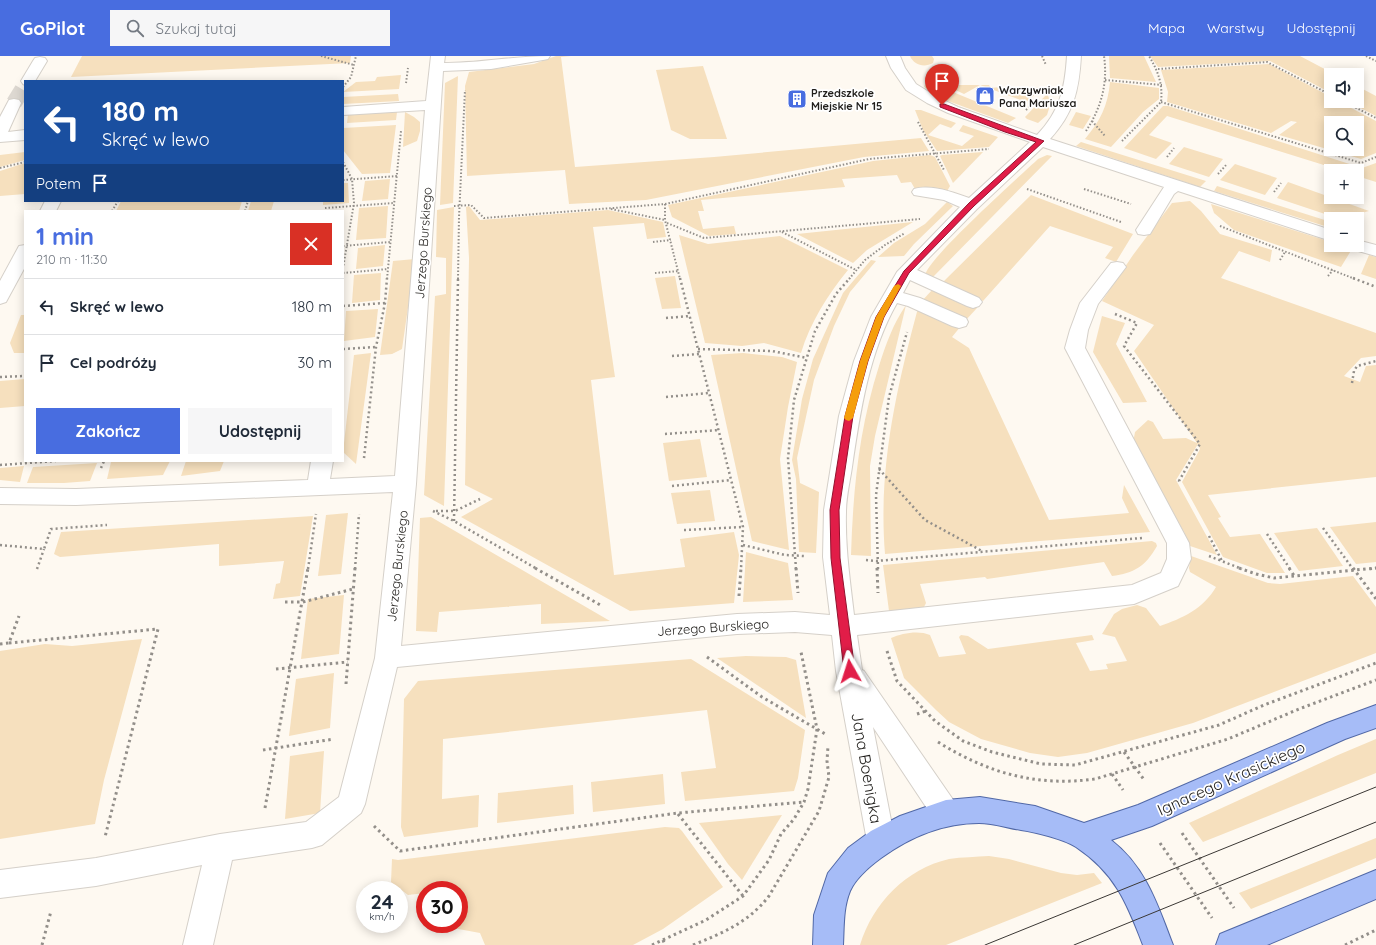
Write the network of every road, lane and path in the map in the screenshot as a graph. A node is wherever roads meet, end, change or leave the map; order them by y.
1 (321, 56) edge
2 (356, 56) edge
3 (543, 56) edge
4 (893, 56) edge
5 (1074, 56) edge
6 (1104, 56) edge
7 (1149, 56) edge
8 (1366, 56) edge
9 (40, 61) dead end
10 (438, 61) edge
11 (1376, 61) edge
12 (408, 63) dead end
13 (354, 65) junction
14 (465, 68) junction
15 (1158, 69) junction
16 (29, 80) edge
17 (1105, 80) junction
18 (1162, 85) junction
19 (344, 86) edge
20 (1324, 91) edge
21 (1162, 102) junction
22 (14, 103) tunnel mouth
23 (433, 105) junction
24 (403, 107) junction
25 (1357, 108) edge
26 (344, 111) edge
27 (1376, 118) edge
28 (0, 132) edge
29 (24, 135) edge
30 (0, 137) edge
31 (1126, 137) dead end
32 (1040, 141) junction
33 (991, 149) dead end
34 (1067, 150) junction
35 (1376, 157) edge
36 (24, 162) edge
37 (344, 164) edge
38 (0, 168) edge
39 (396, 176) junction
40 (352, 179) junction
41 (344, 180) edge
42 (1176, 186) junction
43 (1084, 188) dead end
44 (1027, 189) junction
45 (920, 192) dead end
46 (1022, 194) dead end
47 (394, 203) junction
48 (665, 204) junction
49 (459, 205) junction
50 (972, 205) junction
51 (353, 206) junction
52 (325, 208) dead end
53 (425, 208) junction
54 (607, 208) junction
55 (1156, 211) junction
56 (925, 218) dead end
57 (665, 220) junction
58 (667, 223) junction
59 (1218, 223) dead end
60 (1144, 230) joint
61 (781, 232) junction
62 (1324, 234) edge
63 (671, 240) junction
64 (390, 242) junction
65 (653, 242) dead end
66 (346, 246) junction
67 (1364, 247) edge
68 (1376, 251) edge
69 (24, 252) edge
70 (1285, 252) junction
71 (1280, 260) dead end
72 (344, 261) edge
73 (1117, 267) dead end
74 (388, 269) junction
75 (856, 270) dead end
76 (1333, 270) junction
77 (679, 271) junction
78 (906, 272) junction
79 (344, 273) edge
80 (654, 273) dead end
81 (1328, 276) dead end
82 (1376, 287) edge
83 (892, 296) junction
84 (0, 298) edge
85 (914, 302) junction
86 (973, 302) dead end
87 (385, 303) junction
88 (1089, 303) junction
89 (344, 306) edge
90 (690, 316) junction
91 (666, 318) dead end
92 (959, 322) dead end
93 (376, 347) junction
94 (344, 349) edge
95 (698, 349) junction
96 (700, 354) junction
97 (672, 356) dead end
98 (807, 358) dead end
99 (1376, 361) edge
100 (0, 376) edge
101 (24, 376) edge
102 (1352, 383) dead end
103 (710, 393) junction
104 (666, 397) dead end
105 (719, 430) junction
106 (665, 434) dead end
107 (42, 462) edge
108 (322, 462) edge
109 (0, 465) edge
110 (879, 469) junction
111 (731, 480) junction
112 (405, 484) junction
113 (361, 486) junction
114 (672, 486) dead end
115 (318, 488) junction
116 (1182, 488) dead end
117 (0, 496) edge
118 (480, 499) dead end
119 (402, 511) junction
120 (435, 511) junction
121 (455, 511) junction
122 (454, 521) junction
123 (112, 525) dead end
124 (743, 527) junction
125 (1323, 528) dead end
126 (684, 530) dead end
127 (1267, 534) dead end
128 (1208, 535) dead end
129 (1178, 543) junction
130 (0, 545) edge
131 (743, 545) junction
132 (44, 549) junction
133 (983, 551) junction
134 (835, 558) junction
135 (876, 561) junction
136 (1223, 562) junction
137 (1376, 568) edge
138 (36, 569) dead end
139 (1354, 570) junction
140 (1295, 577) junction
141 (353, 589) junction
142 (1376, 599) edge
143 (285, 602) dead end
144 (303, 602) junction
145 (19, 616) dead end
146 (879, 622) junction
147 (737, 624) junction
148 (845, 626) junction
149 (648, 632) junction
150 (8, 643) junction
151 (0, 644) edge
152 (701, 652) dead end
153 (387, 658) junction
154 (348, 662) junction
155 (1376, 663) edge
156 (289, 668) junction
157 (276, 669) dead end
158 (850, 671) junction
159 (1376, 680) edge
160 (346, 689) dead end
161 (1376, 716) edge
162 (817, 729) dead end
163 (933, 737) dead end
164 (340, 738) dead end
165 (275, 748) junction
166 (263, 750) dead end
167 (1124, 752) junction
168 (827, 761) dead end
169 (1135, 766) junction
170 (1112, 774) junction
171 (1146, 782) dead end
172 (1128, 796) dead end
173 (804, 802) dead end
174 (351, 804) junction
175 (678, 813) junction
176 (946, 813) junction
177 (1178, 828) dead end
178 (1084, 836) junction
179 (1156, 837) dead end
180 (881, 841) junction
181 (262, 843) junction
182 (220, 848) junction
183 (96, 872) junction
184 (0, 884) edge
185 (1376, 884) edge
186 (743, 896) dead end
187 (1238, 914) dead end
188 (1376, 930) edge
189 (1223, 934) edge
190 (198, 945) edge
191 (652, 945) edge
192 (665, 945) edge
193 (695, 945) edge
194 (828, 945) edge
195 (1158, 945) edge
196 (1345, 945) edge

1 - 13 path
2 - 13 path
3 - 14 street
4 - 32 street
5 - 32 street, Jana Boenigka
6 - 17 path
7 - 15 path
8 - 11 path
9 - 16 street
10 - 14 street
10 - 23 street, Jerzego Burskiego
12 - 24 path
13 - 19 path
14 - 49 path
15 - 18 path
15 - 20 path
17 - 18 path
17 - 34 path
18 - 21 path
21 - 31 path
21 - 35 path
22 - 28 street
23 - 24 street
23 - 53 street, Jerzego Burskiego
24 - 26 street
24 - 39 path
25 - 27 path
29 - 30 street
32 - 34 street
32 - 50 street, Jana Boenigka
33 - 48 path
34 - 42 street
34 - 44 path
36 - 38 path
37 - 40 path
39 - 40 path
39 - 47 path
40 - 41 path
40 - 51 path
42 - 55 street
42 - 62 street
43 - 55 path
44 - 46 path
44 - 60 path
45 - 50 street
47 - 51 path
47 - 64 path
48 - 54 path
48 - 57 path
49 - 53 path
49 - 54 path
49 - 121 path
50 - 78 street, Jana Boenigka
51 - 52 path
51 - 66 path
53 - 112 street, Jerzego Burskiego
54 - 57 path
55 - 60 street
56 - 61 path
57 - 58 path
58 - 61 path
58 - 63 path
59 - 70 path
61 - 75 path
63 - 65 path
63 - 77 path
64 - 66 path
64 - 74 path
66 - 72 path
67 - 68 street
69 - 84 street
70 - 71 path
70 - 76 path
73 - 88 street
74 - 79 path
74 - 87 path
76 - 81 path
76 - 82 path
77 - 80 path
77 - 90 path
78 - 83 street, Jana Boenigka
78 - 86 street
83 - 85 street
83 - 134 street, Jana Boenigka
85 - 92 street
85 - 110 path
87 - 89 path
87 - 93 path
88 - 116 path
88 - 129 street
90 - 91 path
90 - 95 path
93 - 94 path
93 - 113 path
95 - 96 path
95 - 98 path
96 - 97 path
96 - 103 path
99 - 102 path
100 - 101 path
103 - 104 path
103 - 105 path
105 - 106 path
105 - 111 path
107 - 109 path
108 - 115 street
110 - 133 path
110 - 135 path
111 - 114 path
111 - 124 path
112 - 113 street
112 - 119 street, Jerzego Burskiego
113 - 115 street
113 - 141 path
115 - 117 street
115 - 144 path
118 - 121 path
119 - 120 path
119 - 153 street, Jerzego Burskiego
120 - 121 path
120 - 122 path
121 - 122 path
122 - 149 path
123 - 132 path
124 - 126 path
124 - 131 path
125 - 139 path
127 - 140 path
128 - 136 path
129 - 133 path
129 - 136 path
129 - 146 street, Jerzego Burskiego
130 - 132 path
131 - 134 path
131 - 147 path
132 - 138 path
133 - 135 path
134 - 135 path
134 - 148 street, Jana Boenigka
135 - 146 path
136 - 140 path
137 - 139 path
139 - 140 path
139 - 142 path
141 - 144 path
141 - 154 path
143 - 144 path
144 - 156 path
145 - 150 path
146 - 148 street, Jerzego Burskiego
146 - 167 path
147 - 148 street, Jerzego Burskiego
147 - 149 street, Jerzego Burskiego
148 - 158 street, Jana Boenigka
149 - 153 street, Jerzego Burskiego
150 - 151 path
150 - 183 path
152 - 162 path
153 - 174 street
154 - 156 path
154 - 160 path
155 - 167 path
156 - 157 path
156 - 165 path
158 - 176 street, Jana Boenigka
158 - 180 street, Jana Boenigka
159 - 169 path
161 - 178 main road, Ignacego Krasickiego
163 - 170 path
164 - 165 path
165 - 166 path
165 - 181 path
167 - 169 path
168 - 193 path
169 - 170 path
169 - 171 path
170 - 172 path
173 - 175 path
174 - 175 path
174 - 181 street
175 - 186 path
176 - 178 main road
176 - 180 main road
177 - 187 path
178 - 195 main road
179 - 189 path
180 - 194 main road
181 - 182 street
182 - 183 street
182 - 190 street
183 - 184 street
185 - 189 main road
188 - 196 path
191 - 192 path

